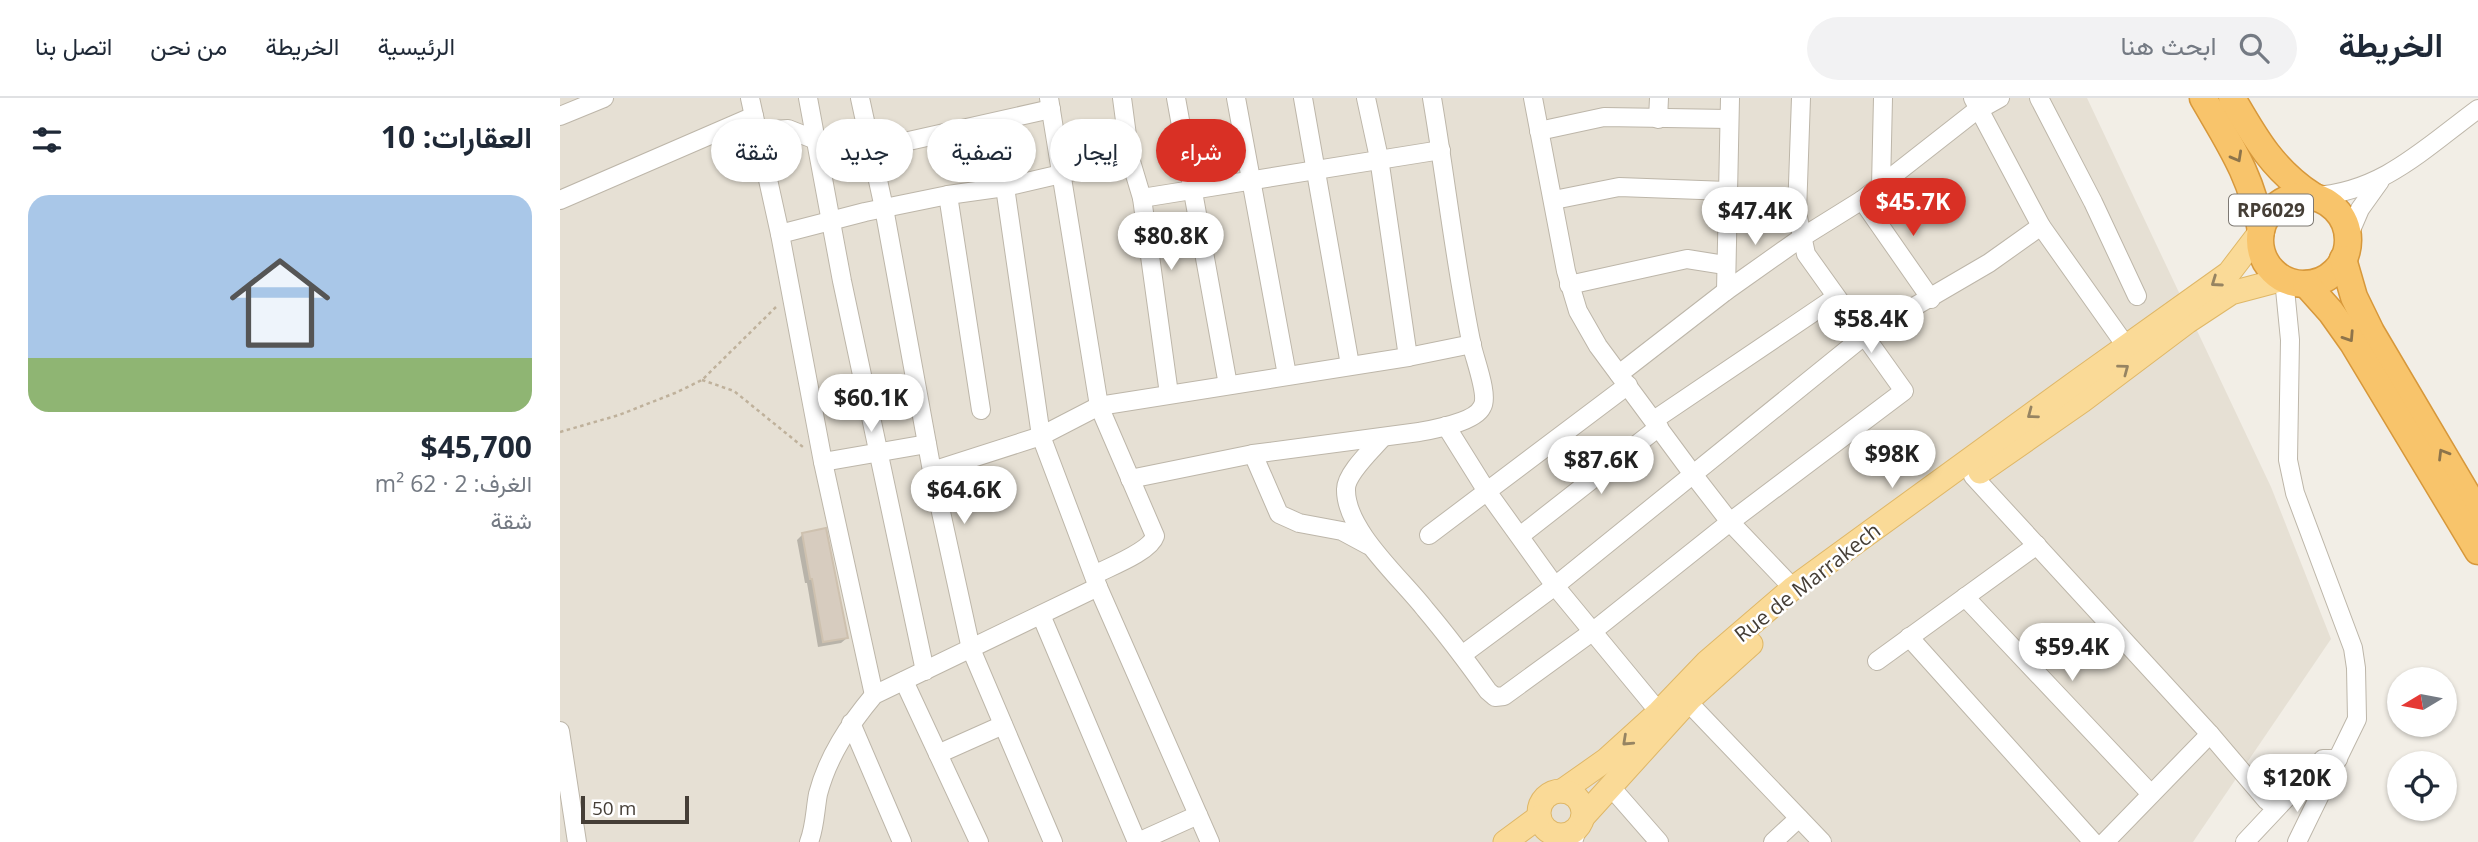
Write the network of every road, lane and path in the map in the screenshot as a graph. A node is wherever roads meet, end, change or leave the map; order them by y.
1 (604, 98) edge
2 (808, 98) edge
3 (860, 98) edge
4 (1122, 98) edge
5 (1176, 98) edge
6 (1236, 98) edge
7 (1303, 98) edge
8 (1366, 98) edge
9 (1432, 98) edge
10 (1533, 98) edge
11 (1659, 98) edge
12 (1730, 98) edge
13 (1801, 98) edge
14 (1883, 98) edge
15 (2000, 98) edge
16 (2039, 98) edge
17 (2203, 98) edge
18 (2232, 98) edge
19 (1050, 103) edge
20 (1976, 104) edge
21 (2478, 109) edge
22 (753, 115) edge
23 (560, 116) edge
24 (1658, 118) junction
25 (865, 119) edge
26 (1125, 119) edge
27 (1729, 119) junction
28 (1539, 131) junction
29 (913, 139) edge
30 (816, 140) joint
31 (1441, 150) junction
32 (1378, 158) junction
33 (1316, 169) junction
34 (1050, 176) edge
35 (2382, 179) junction
36 (1251, 180) junction
37 (823, 182) edge
38 (879, 182) edge
39 (1063, 182) edge
40 (1137, 182) edge
41 (1005, 187) junction
42 (1881, 187) junction
43 (1191, 190) junction
44 (1728, 191) junction
45 (948, 195) junction
46 (2313, 196) junction
47 (1142, 198) junction
48 (560, 200) edge
49 (1554, 200) junction
50 (1862, 200) junction
51 (884, 208) junction
52 (830, 220) junction
53 (2041, 226) junction
54 (2261, 230) junction
55 (780, 234) junction
56 (1801, 238) junction
57 (2345, 248) junction
58 (1726, 265) junction
59 (2298, 282) junction
60 (1569, 285) junction
61 (1726, 291) junction
62 (792, 292) junction
63 (2137, 296) dead end
64 (1836, 297) junction
65 (1931, 299) junction
66 (1864, 336) junction
67 (1472, 344) junction
68 (2126, 346) junction
69 (1408, 357) junction
70 (1350, 365) junction
71 (1287, 375) junction
72 (1623, 379) junction
73 (702, 380) junction
74 (1228, 385) junction
75 (1169, 394) junction
76 (1100, 406) junction
77 (981, 410) dead end
78 (1656, 423) junction
79 (1446, 426) junction
80 (560, 432) edge
81 (1041, 436) junction
82 (1383, 437) junction
83 (927, 444) junction
84 (878, 452) junction
85 (1253, 454) junction
86 (823, 462) junction
87 (932, 471) junction
88 (1692, 473) junction
89 (1973, 476) junction
90 (1130, 479) junction
91 (1486, 490) junction
92 (2478, 513) edge
93 (1730, 522) junction
94 (1429, 535) dead end
95 (1520, 536) junction
96 (2037, 545) junction
97 (1372, 547) junction
98 (2478, 551) edge
99 (1096, 581) junction
100 (1555, 586) junction
101 (1793, 589) junction
102 (1965, 597) junction
103 (1041, 615) junction
104 (1592, 632) junction
105 (1909, 637) junction
106 (971, 649) junction
107 (1462, 655) junction
108 (1877, 661) dead end
109 (925, 671) junction
110 (904, 681) junction
111 (874, 695) junction
112 (1688, 702) junction
113 (1659, 712) junction
114 (851, 723) junction
115 (1003, 725) junction
116 (2210, 734) junction
117 (561, 739) edge
118 (937, 754) junction
119 (2338, 760) junction
120 (1610, 786) junction
121 (1562, 791) junction
122 (2151, 794) junction
123 (2267, 801) dead end
124 (1198, 815) junction
125 (1799, 818) junction
126 (1559, 832) edge
127 (972, 840) edge
128 (577, 842) edge
129 (809, 842) edge
130 (902, 842) edge
131 (1053, 842) edge
132 (1137, 842) edge
133 (1210, 842) edge
134 (1505, 842) edge
135 (1659, 842) edge
136 (1773, 842) edge
137 (1822, 842) edge
138 (2093, 842) edge
139 (2105, 842) edge
140 (2245, 842) edge
141 (2297, 842) edge

1 - 23 street
2 - 30 street
3 - 25 street
4 - 26 street
5 - 43 street
6 - 36 street
7 - 33 street
8 - 32 street
9 - 31 street
10 - 28 street
11 - 24 street
12 - 27 street
13 - 56 street
14 - 42 street
15 - 20 street
16 - 63 street
17 -> 54 highway
18 - 46 highway
19 - 29 street
20 - 42 street
20 - 53 street
21 - 35 street, RP6029
22 - 30 street
22 - 48 street
22 - 55 street
24 - 27 street
24 - 28 street
27 - 44 street
28 - 49 street
31 - 32 street
31 - 67 street
32 - 33 street
32 - 69 street
33 - 36 street
33 - 70 street
34 - 41 street
35 - 46 street, RP6029
35 - 57 street, RP6029
36 - 43 street
36 - 71 street
37 - 52 street
38 - 51 street
39 - 76 street
40 - 47 street
41 - 45 street
41 - 81 street
42 - 50 street
43 - 47 street
43 - 74 street
44 - 49 street
44 - 58 street
45 - 51 street
45 - 77 street
46 - 54 highway, RP6029
46 - 57 highway, RP6029
47 - 75 street
49 - 60 street
50 - 56 street
50 - 65 street
51 - 52 street
51 - 83 street
52 - 55 street
52 - 84 street
53 - 65 street
53 - 68 street
54 - 59 highway, RP6029
54 -> 68 main road, Rue de Marrakech / RP6029
55 - 62 street
56 - 61 street
56 - 64 street
57 - 59 highway, RP6029
92 -> 57 highway
58 - 60 street
58 - 61 street
89 -> 59 main road, Rue de Marrakech / RP6029
59 -> 98 highway
59 - 119 street
60 - 72 street
61 - 72 street
62 - 73 path
62 - 86 street
64 - 66 street
64 - 78 street
65 - 66 street
66 - 88 street
66 - 93 street
67 - 69 street
67 - 79 street
68 -> 101 main road, Rue de Marrakech / RP6029
69 - 70 street
70 - 71 street
71 - 74 street
72 - 78 street
72 - 91 street
73 - 80 path
73 - 86 path
74 - 75 street
75 - 76 street
76 - 81 street
76 - 90 street
78 - 88 street
78 - 95 street
79 - 82 street
79 - 91 street
81 - 87 street
81 - 99 street
82 - 85 street
82 - 97 street
83 - 84 street
83 - 87 street
84 - 86 street
84 - 109 street
85 - 90 street
85 - 97 street
86 - 111 street
87 - 106 street
88 - 93 street
88 - 100 street
89 - 96 street
89 - 112 main road, Rue de Marrakech / RP6029
90 - 99 street
91 - 94 street
91 - 95 street
93 - 101 street
93 - 104 street
95 - 100 street
96 - 102 street
96 - 116 street
97 - 107 street
99 - 103 street
99 - 124 street
100 - 104 street
100 - 107 street
101 - 113 main road, Rue de Marrakech / RP6029
102 - 105 street
102 - 122 street
103 - 106 street
103 - 132 street
104 - 107 street
104 - 113 street
105 - 108 street
105 - 138 street
106 - 109 street
106 - 115 street
109 - 110 street
110 - 111 street
110 - 118 street
111 - 114 street
112 - 120 main road, Rue de Marrakech / RP6029
112 - 125 street
113 -> 121 main road, Rue de Marrakech / RP6029
114 - 129 street
114 - 130 street
115 - 118 street
115 - 131 street
116 - 122 street
116 - 123 street
117 - 128 street
118 - 127 street
119 - 140 street
119 - 141 street
120 - 126 main road, Rue de Marrakech / RP6029
120 - 135 street
121 - 126 main road
121 - 126 main road, RP6029
122 - 139 street
124 - 132 street
124 - 133 street
125 - 136 street
125 - 137 street
126 - 134 main road

